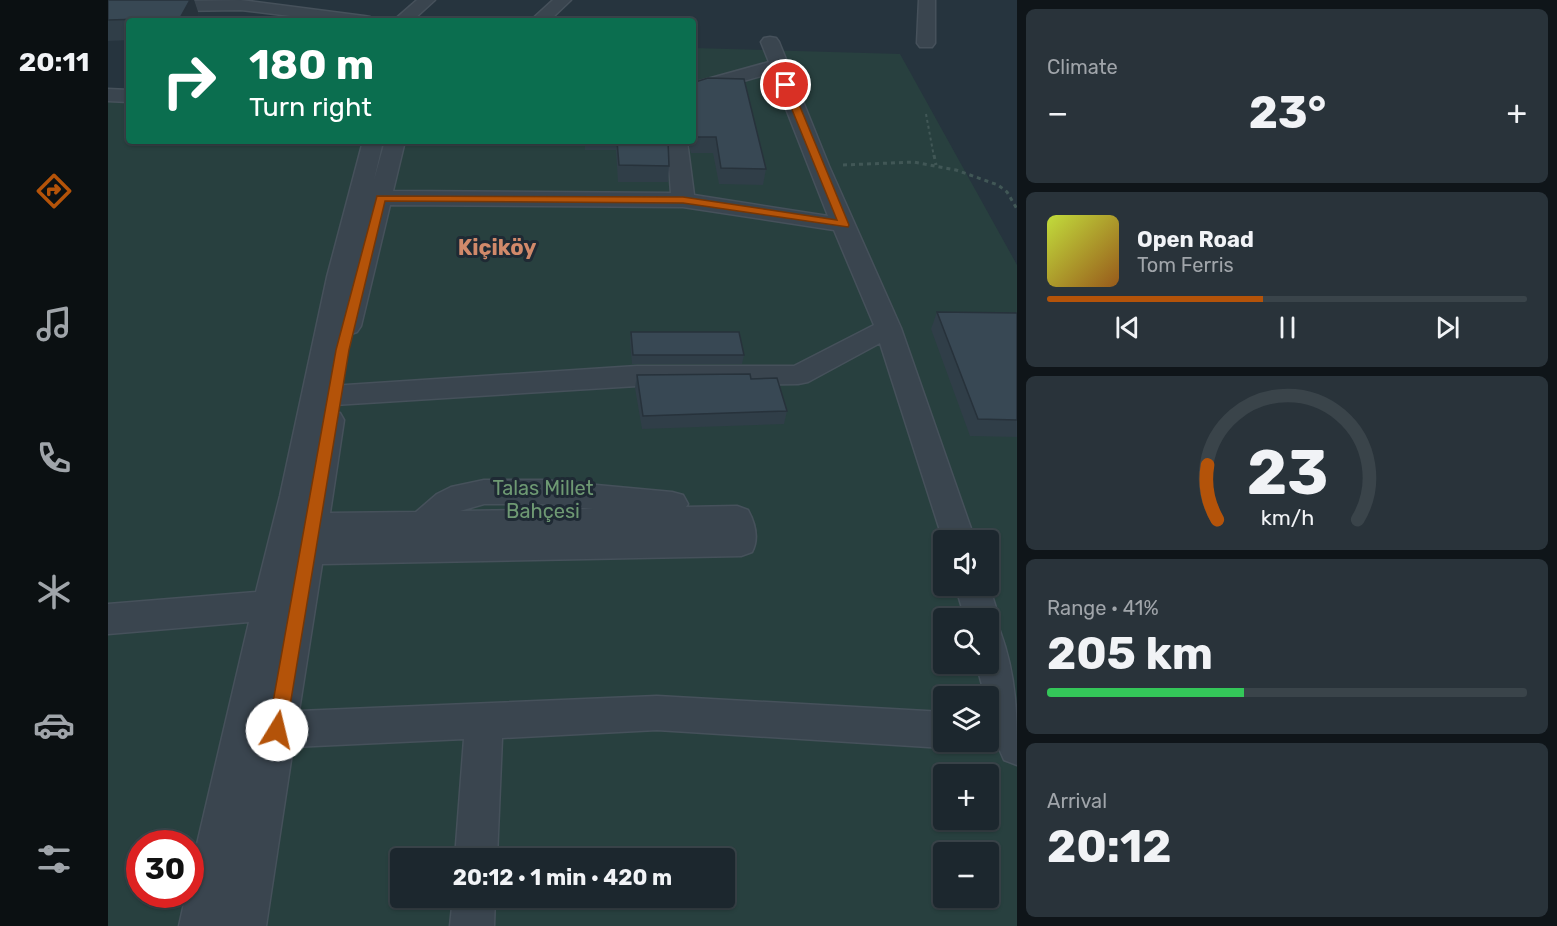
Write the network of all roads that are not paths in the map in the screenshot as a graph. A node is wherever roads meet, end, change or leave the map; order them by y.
1 (427, 0) edge
2 (563, 0) edge
3 (927, 0) edge
4 (241, 2) edge
5 (108, 7) edge
6 (345, 18) edge
7 (406, 18) edge
8 (542, 18) edge
9 (926, 43) dead end
10 (108, 81) edge
11 (126, 82) edge
12 (696, 88) edge
13 (108, 95) edge
14 (126, 96) edge
15 (372, 144) edge
16 (393, 144) edge
17 (677, 144) edge
18 (380, 198) junction
19 (683, 200) junction
20 (844, 225) junction
21 (888, 328) junction
22 (334, 395) junction
23 (956, 530) edge
24 (309, 539) junction
25 (270, 606) junction
26 (108, 619) edge
27 (994, 674) edge
28 (484, 720) junction
29 (933, 729) edge
30 (277, 730) junction
31 (1006, 738) edge
32 (477, 848) edge
33 (473, 908) edge
34 (201, 926) edge
35 (244, 926) edge
36 (472, 926) edge

1 - 7 street
2 - 8 street
3 - 9 street
4 - 5 street
4 - 6 street
10 - 11 street
12 - 20 street
13 - 14 street
15 - 25 street
16 - 18 street
17 - 19 street
18 - 19 street
18 - 22 street
19 - 20 street
20 - 21 street
21 - 22 street
21 - 23 street
22 - 24 street
24 - 24 street
24 - 30 street
25 - 26 street
25 - 34 street
27 - 31 street
28 - 29 street
28 - 30 street
28 - 32 street
30 - 35 street
33 - 36 street

